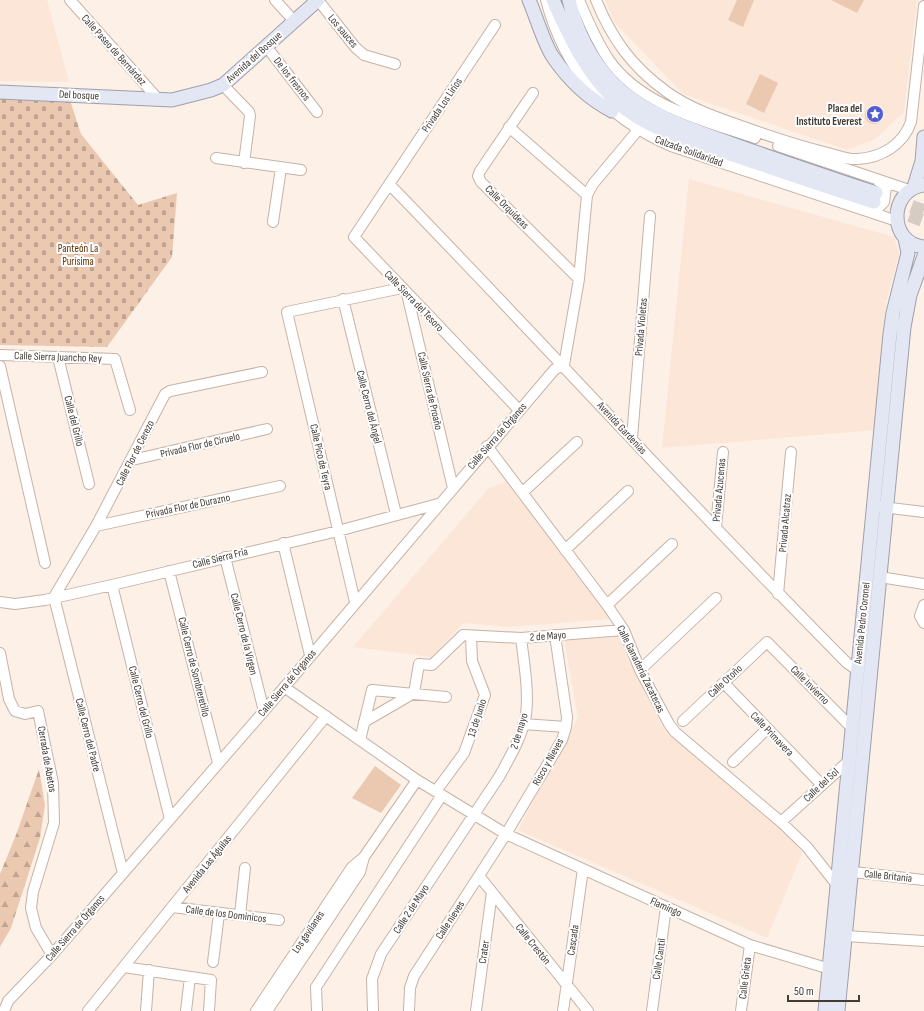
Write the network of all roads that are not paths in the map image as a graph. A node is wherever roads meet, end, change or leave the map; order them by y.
1 (70, 0) edge
2 (275, 0) edge
3 (318, 0) edge
4 (529, 0) edge
5 (546, 0) edge
6 (553, 0) edge
7 (569, 0) edge
8 (579, 0) edge
9 (596, 0) edge
10 (924, 6) edge
11 (294, 21) junction
12 (495, 25) dead end
13 (266, 46) junction
14 (395, 64) dead end
15 (223, 85) junction
16 (0, 92) edge
17 (533, 93) dead end
18 (158, 99) junction
19 (612, 111) junction
20 (317, 112) dead end
21 (509, 127) junction
22 (638, 130) junction
23 (924, 137) edge
24 (216, 158) dead end
25 (244, 163) junction
26 (281, 168) junction
27 (301, 170) dead end
28 (870, 176) junction
29 (389, 184) junction
30 (916, 187) edge
31 (587, 195) junction
32 (862, 210) junction
33 (650, 216) dead end
34 (897, 221) junction
35 (273, 222) dead end
36 (905, 238) junction
37 (924, 247) edge
38 (924, 256) edge
39 (579, 278) junction
40 (405, 291) junction
41 (343, 299) junction
42 (0, 355) edge
43 (58, 357) junction
44 (0, 366) edge
45 (564, 366) junction
46 (262, 372) dead end
47 (130, 410) dead end
48 (520, 410) junction
49 (267, 429) dead end
50 (632, 438) junction
51 (577, 442) dead end
52 (487, 446) junction
53 (723, 452) dead end
54 (791, 452) dead end
55 (132, 460) junction
56 (89, 484) dead end
57 (280, 486) dead end
58 (453, 488) junction
59 (628, 490) dead end
60 (522, 492) junction
61 (438, 504) junction
62 (880, 507) junction
63 (924, 512) edge
64 (396, 514) junction
65 (96, 526) junction
66 (716, 527) junction
67 (338, 531) junction
68 (283, 543) junction
69 (672, 544) dead end
70 (565, 550) junction
71 (225, 557) junction
72 (45, 562) dead end
73 (169, 571) junction
74 (880, 577) junction
75 (924, 584) edge
76 (112, 585) junction
77 (778, 594) junction
78 (54, 597) junction
79 (716, 598) dead end
80 (0, 602) edge
81 (355, 602) junction
82 (607, 605) junction
83 (924, 605) edge
84 (924, 623) edge
85 (624, 630) junction
86 (555, 635) junction
87 (471, 636) junction
88 (522, 638) junction
89 (768, 642) joint
90 (0, 653) edge
91 (310, 655) junction
92 (640, 670) junction
93 (857, 670) junction
94 (724, 683) junction
95 (284, 687) junction
96 (414, 693) junction
97 (446, 696) dead end
98 (264, 711) junction
99 (326, 716) junction
100 (683, 721) dead end
101 (364, 722) junction
102 (523, 724) junction
103 (566, 727) junction
104 (852, 728) junction
105 (767, 729) junction
106 (360, 740) junction
107 (863, 753) junction
108 (849, 759) junction
109 (733, 762) dead end
110 (218, 763) junction
111 (417, 780) junction
112 (821, 784) junction
113 (439, 793) junction
114 (473, 814) junction
115 (170, 819) junction
116 (781, 822) junction
117 (506, 834) junction
118 (245, 868) dead end
119 (583, 869) junction
120 (852, 872) junction
121 (123, 873) junction
122 (479, 876) junction
123 (924, 880) edge
124 (837, 885) junction
125 (492, 892) junction
126 (172, 907) junction
127 (666, 907) junction
128 (219, 914) junction
129 (240, 915) junction
130 (279, 920) dead end
131 (846, 936) junction
132 (310, 938) junction
133 (924, 941) edge
134 (750, 945) junction
135 (52, 955) junction
136 (213, 962) dead end
137 (124, 967) junction
138 (830, 969) junction
139 (149, 970) junction
140 (190, 977) junction
141 (566, 985) junction
142 (4, 1011) edge
143 (88, 1011) edge
144 (146, 1011) edge
145 (186, 1011) edge
146 (209, 1011) edge
147 (256, 1011) edge
148 (267, 1011) edge
149 (317, 1011) edge
150 (373, 1011) edge
151 (409, 1011) edge
152 (476, 1011) edge
153 (563, 1011) edge
154 (588, 1011) edge
155 (652, 1011) edge
156 (741, 1011) edge
157 (825, 1011) edge
158 (838, 1011) edge

1 - 18 street, Calle Paseo de Bernárdez
2 - 11 street
3 - 11 main road, Avenida del Bosque
3 - 14 street, Los sauces
4 - 19 main road
5 - 19 street, Calzada Solidaridad
6 - 7 main road, Calzada Solidaridad
8 - 28 street
9 - 10 street
11 - 13 main road, Avenida del Bosque
12 - 29 street, Privada Los Lirios
13 - 15 main road, Avenida del Bosque
13 - 20 street, De los fresnos
15 - 18 main road, Avenida del Bosque
15 - 25 street
16 - 18 main road, Del bosque
17 - 21 street, Calle Orquídeas
19 - 22 street, Calzada Solidaridad
21 - 31 street
21 - 39 street, Calle Orquídeas
22 - 31 street
22 - 32 street, Calzada Solidaridad
23 - 30 main road
24 - 25 street
25 - 26 street
26 - 27 street
26 - 35 street
28 - 30 street
28 - 32 street
29 - 40 street, Calle Sierra del Tesoro
29 - 45 street, Avenida Gardenias
30 - 34 main road
31 - 39 street
32 - 34 street, Calzada Solidaridad
33 - 50 street, Privada Violetas
34 - 36 main road, Avenida Pedro Coronel
36 - 37 main road
36 - 62 main road, Avenida Pedro Coronel
38 - 62 main road, Avenida Pedro Coronel
39 - 45 street
40 - 41 street
40 - 48 street, Calle Sierra del Tesoro
40 - 58 street, Calle Sierra de Proaño
41 - 64 street, Calle Cerro del Ángel
41 - 67 street, Calle Pico de Teyra
42 - 43 street, Calle Sierra Juancho Rey
43 - 47 street, Calle Sierra Juancho Rey
43 - 56 street, Calle del Grillo
44 - 72 street
45 - 48 street, Calle Sierra de Órganos
45 - 50 street, Avenida Gardenias
46 - 55 street, Calle Flor de Cerezo
48 - 52 street, Calle Sierra de Órganos
49 - 55 street, Privada Flor de Ciruelo
50 - 66 street, Avenida Gardenias
51 - 60 street
52 - 58 street, Calle Sierra de Órganos
52 - 60 street, Calle Ganadería Zacatecas
53 - 66 street, Privada Azucenas
54 - 77 street, Privada Alcatraz
55 - 65 street, Calle Flor de Cerezo
57 - 65 street, Privada Flor de Durazno
58 - 61 street, Calle Sierra de Órganos
59 - 70 street
60 - 70 street, Calle Ganadería Zacatecas
61 - 64 street, Calle Sierra Fría
61 - 81 street, Calle Sierra de Órganos
62 - 63 street
62 - 74 main road, Avenida Pedro Coronel
62 - 93 main road, Avenida Pedro Coronel
64 - 67 street, Calle Sierra Fría
65 - 78 street, Calle Flor de Cerezo
66 - 77 street, Avenida Gardenias
67 - 68 street, Calle Sierra Fría
67 - 81 street, Calle Pico de Teyra
68 - 71 street, Calle Sierra Fría
68 - 91 street
69 - 82 street
70 - 82 street, Calle Ganadería Zacatecas
71 - 73 street, Calle Sierra Fría
71 - 98 street, Calle Cerro de la Virgen
73 - 76 street, Calle Sierra Fría
73 - 110 street, Calle Cerro de Sombreretillo
74 - 75 street
74 - 107 main road, Avenida Pedro Coronel
76 - 78 street, Calle Sierra Fría
76 - 115 street, Calle Cerro del Grillo
77 - 93 street, Avenida Gardenias
78 - 80 street, Calle Sierra Fría
78 - 121 street, Calle Cerro del Padre
79 - 92 street
81 - 91 street, Calle Sierra de Órganos
82 - 85 street, Calle Ganadería Zacatecas
83 - 84 street
85 - 86 street, 2 de Mayo
85 - 92 street, Calle Ganadería Zacatecas
86 - 88 street, 2 de Mayo
86 - 103 street, Risco y Nieves
87 - 88 street, 2 de Mayo
87 - 96 street
87 - 113 street, 13 de Junio
88 - 102 street, 2 de mayo
89 - 94 street, Calle Otoño
89 - 104 street, Calle Invierno
90 - 135 street, Cerrada de Abetos
91 - 95 street, Calle Sierra de Órganos
92 - 116 street, Calle Ganadería Zacatecas
93 - 104 main road, Avenida Pedro Coronel
94 - 100 street, Calle Otoño
94 - 105 street, Calle Primavera
95 - 98 street, Calle Sierra de Órganos
95 - 99 street, Flamingo
96 - 97 street
96 - 101 street
96 - 101 street
98 - 110 street, Calle Sierra de Órganos
99 - 106 street, Flamingo
99 - 126 street, Avenida Las Águilas
101 - 106 street
102 - 103 street
102 - 114 street, 2 de mayo
103 - 117 street, Risco y Nieves
104 - 108 main road, Avenida Pedro Coronel
105 - 109 street
105 - 112 street, Calle Primavera
106 - 111 street, Flamingo
107 - 108 street, Calle del Sol
107 - 120 main road, Avenida Pedro Coronel
108 - 112 street, Calle del Sol
108 - 124 main road, Avenida Pedro Coronel
110 - 115 street, Calle Sierra de Órganos
111 - 113 street, Flamingo
111 - 132 street, Los gavilanes
112 - 116 street, Calle del Sol
113 - 114 street, Flamingo
113 - 149 street, 13 de Junio
114 - 117 street, Flamingo
114 - 150 street, Calle 2 de Mayo
115 - 121 street, Calle Sierra de Órganos
116 - 124 street, Calle Ganadería Zacatecas
117 - 119 street, Flamingo
117 - 122 street, Calle nieves
118 - 129 street
119 - 127 street, Flamingo
119 - 141 street, Cascada
120 - 123 street, Calle Britania
120 - 131 main road, Avenida Pedro Coronel
121 - 135 street, Calle Sierra de Órganos
122 - 125 street, Calle Crestón
122 - 151 street, Calle nieves
124 - 138 main road, Avenida Pedro Coronel
125 - 141 street, Calle Crestón
125 - 152 street, Crater
126 - 128 street, Calle de los Dominicos
126 - 137 street, Avenida Las Águilas
127 - 134 street, Flamingo
127 - 155 street, Calle Cantil
128 - 129 street, Calle de los Dominicos
128 - 136 street
129 - 130 street, Calle de los Dominicos
131 - 133 street
131 - 158 main road, Avenida Pedro Coronel
132 - 147 street, Los gavilanes
132 - 148 street, Los gavilanes
134 - 138 street, Flamingo
134 - 156 street, Calle Grieta
135 - 142 street, Calle Sierra de Órganos
137 - 139 street
137 - 143 street, Avenida Las Águilas
138 - 157 main road, Avenida Pedro Coronel
139 - 140 street
139 - 144 street
140 - 145 street
140 - 146 street
141 - 153 street, Cascada
141 - 154 street, Calle Crestón

